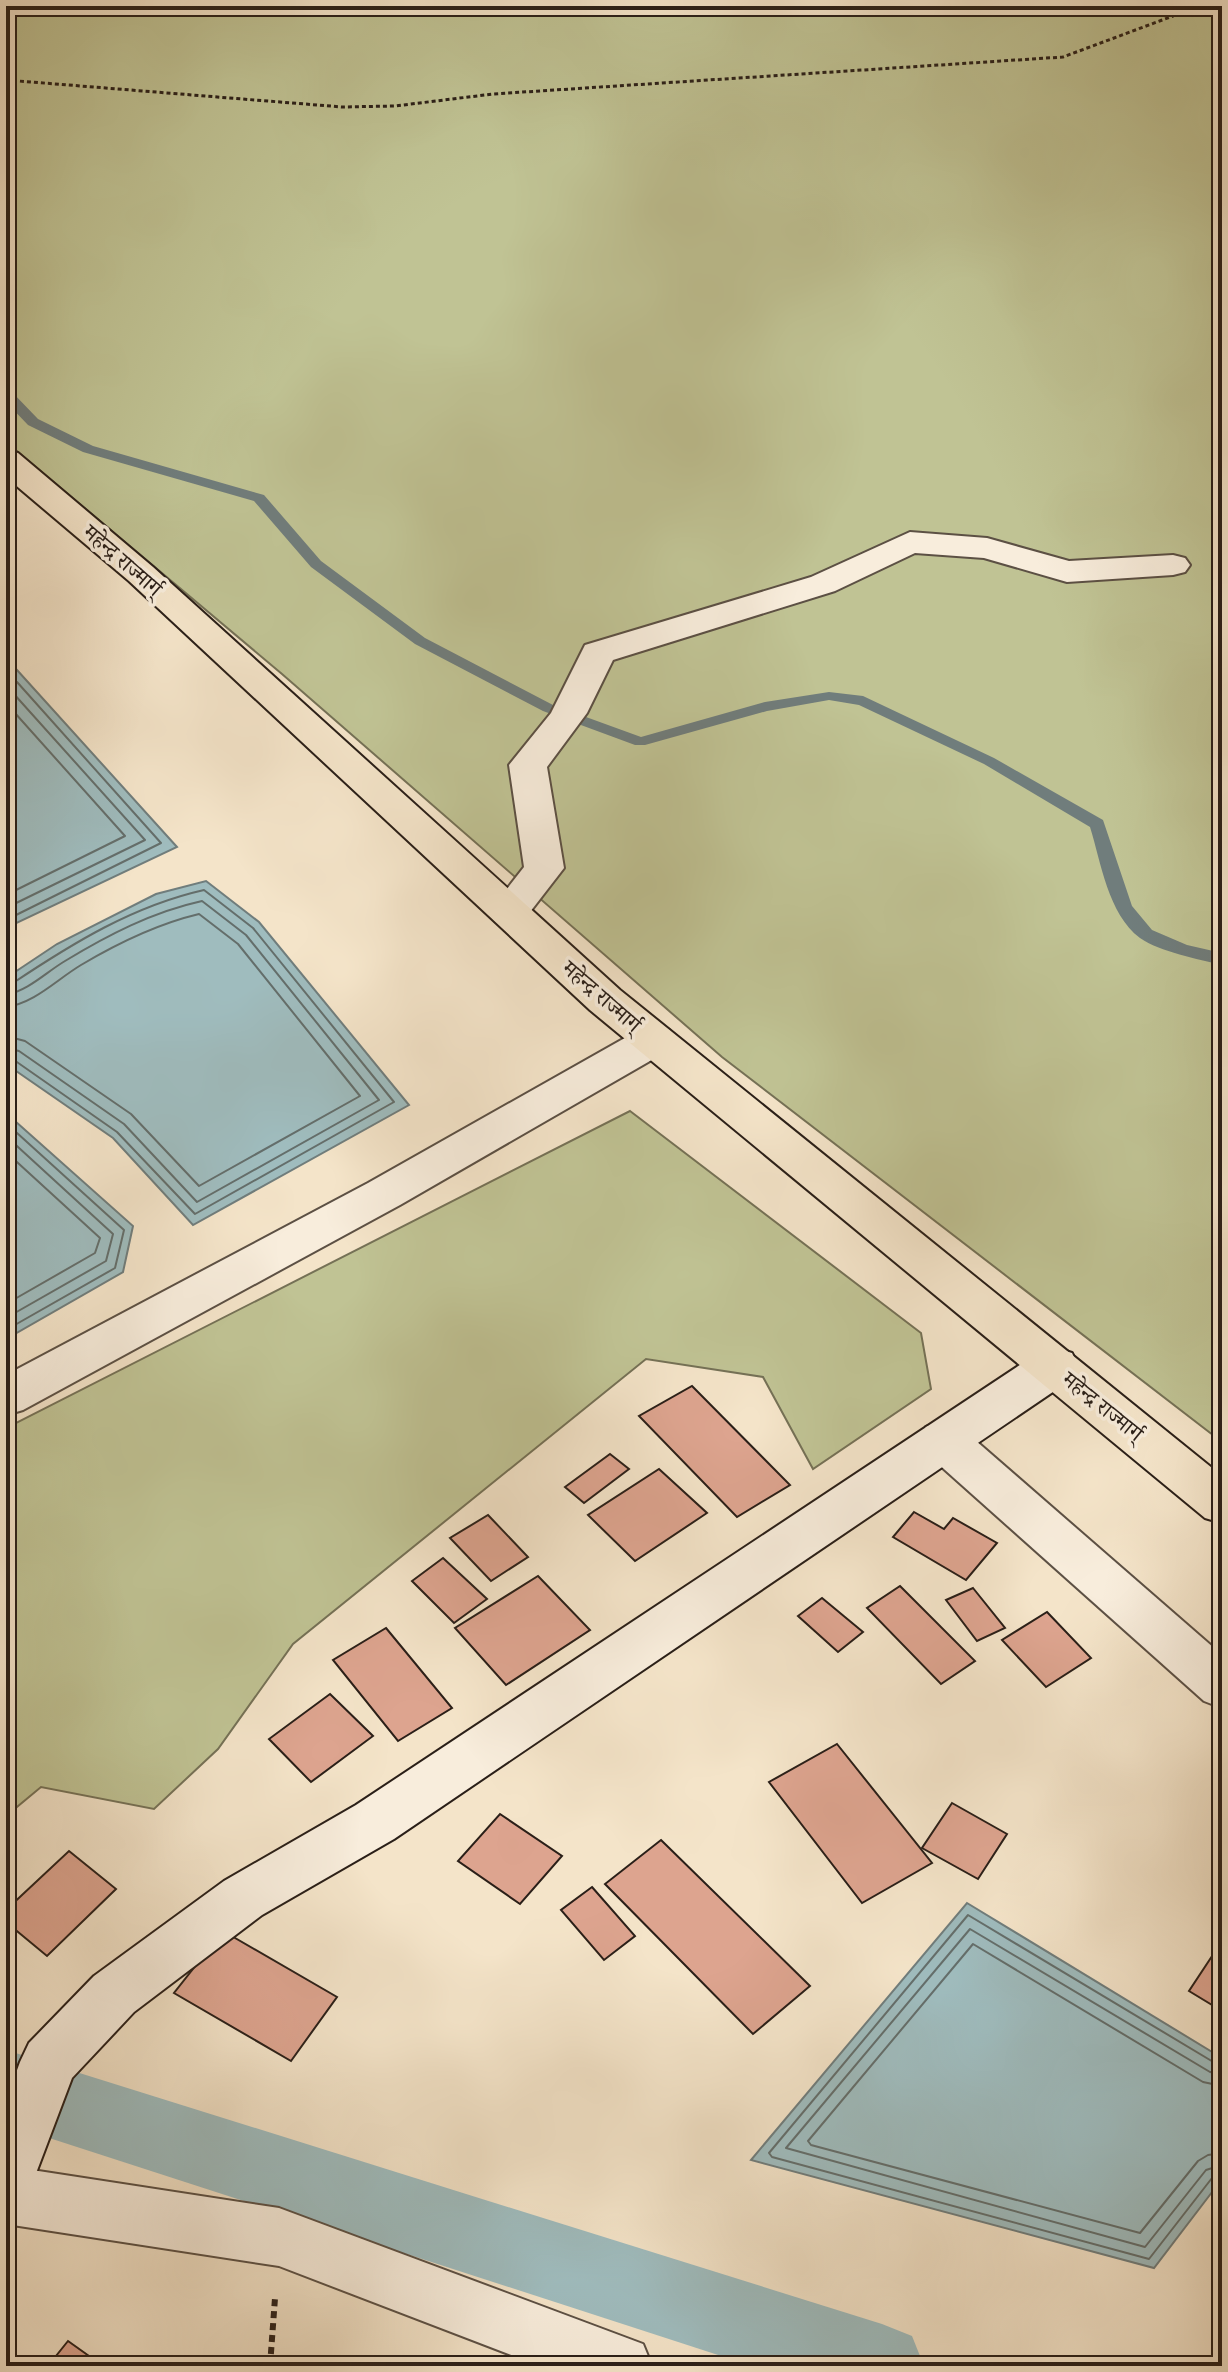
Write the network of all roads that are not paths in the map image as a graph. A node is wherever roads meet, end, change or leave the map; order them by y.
1 (6, 460) edge
2 (1173, 565) dead end
3 (509, 912) junction
4 (654, 1040) junction
5 (1055, 1366) junction
6 (6, 1397) edge
7 (943, 1440) junction
8 (1222, 1504) edge
9 (1222, 1686) edge
10 (6, 2177) edge
11 (6, 2195) edge
12 (621, 2366) edge

1 - 3 highway, महेन्द्र राज्मार्ग्
2 - 3 street
3 - 4 highway, महेन्द्र राज्मार्ग्
4 - 5 highway, महेन्द्र राज्मार्ग्
4 - 6 street
5 - 7 street
5 - 8 highway, महेन्द्र राज्मार्ग्
7 - 9 street
7 - 10 street
11 - 12 street

